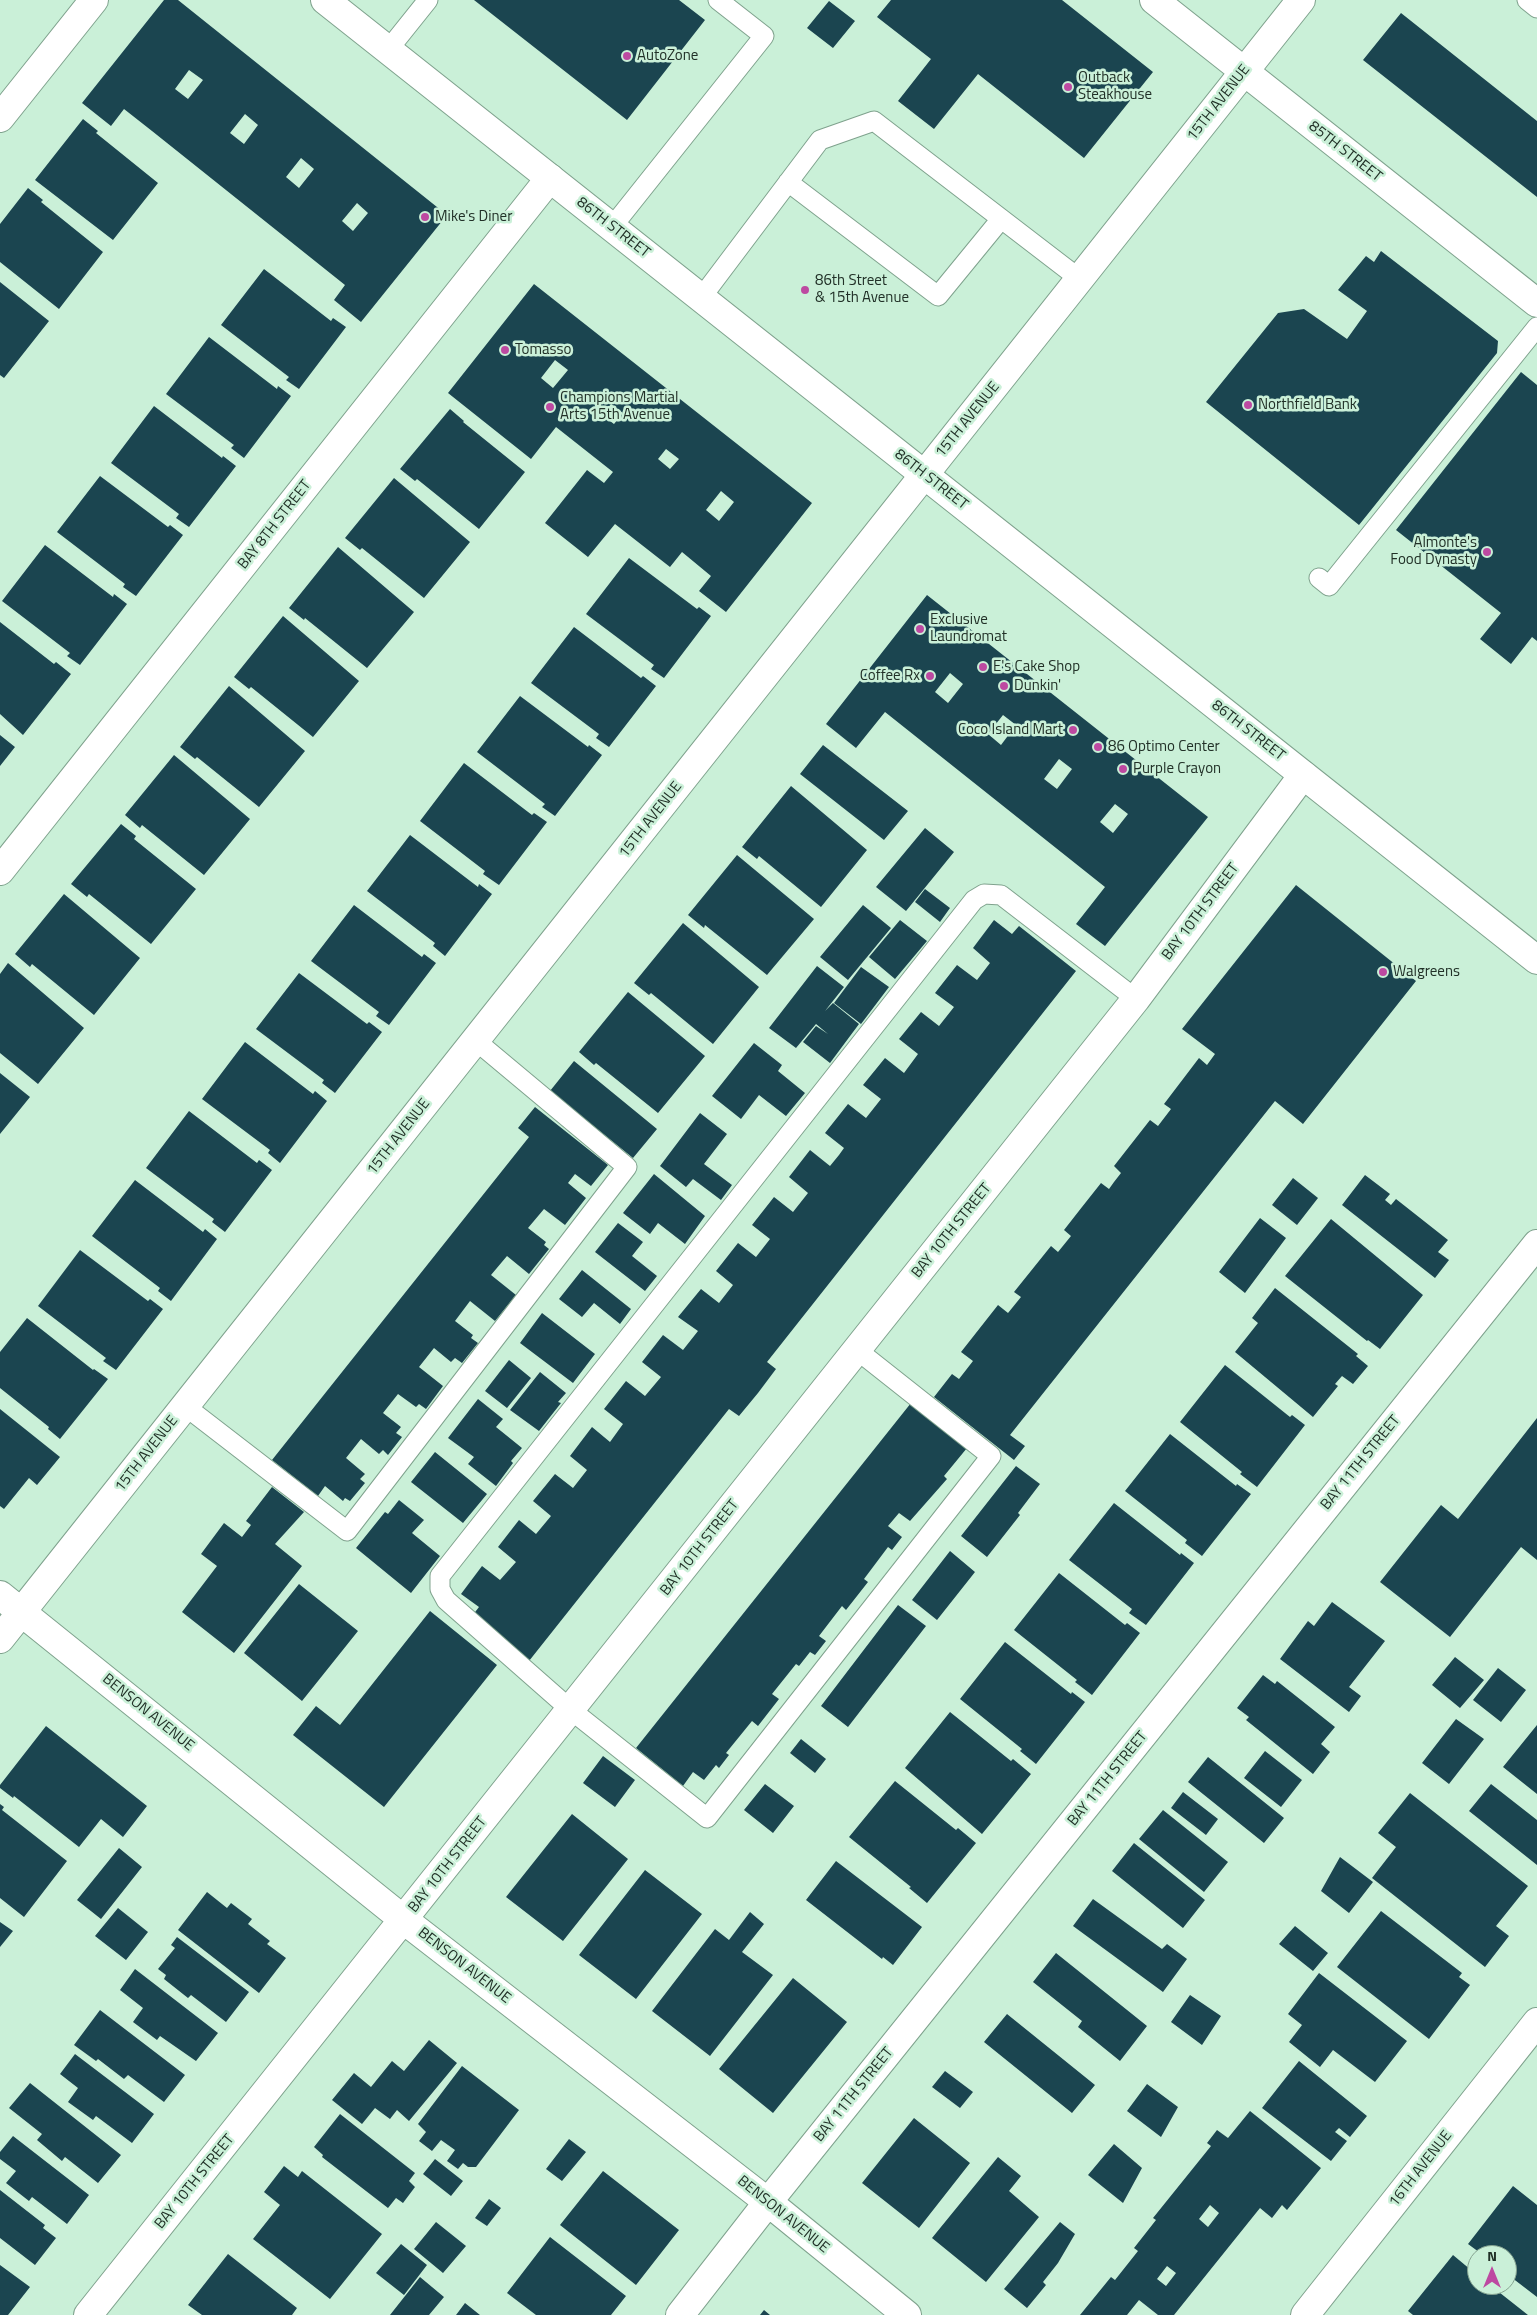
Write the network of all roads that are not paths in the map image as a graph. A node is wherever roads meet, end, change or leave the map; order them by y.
1 (94, 0) edge
2 (325, 0) edge
3 (428, 0) edge
4 (718, 0) edge
5 (1154, 0) edge
6 (1301, 0) edge
7 (1527, 0) edge
8 (1537, 8) edge
9 (388, 50) junction
10 (1244, 72) junction
11 (0, 118) edge
12 (550, 178) junction
13 (788, 182) junction
14 (1001, 219) junction
15 (612, 227) junction
16 (1081, 280) junction
17 (701, 298) junction
18 (1537, 303) edge
19 (1537, 327) edge
20 (924, 475) junction
21 (1319, 578) dead end
22 (1303, 775) junction
23 (0, 871) edge
24 (1537, 960) edge
25 (1136, 1000) junction
26 (475, 1040) junction
27 (1537, 1244) edge
28 (857, 1350) junction
29 (185, 1406) junction
30 (0, 1595) edge
31 (22, 1612) junction
32 (0, 1639) edge
33 (571, 1710) junction
34 (404, 1920) junction
35 (1537, 2022) edge
36 (768, 2202) junction
37 (88, 2315) edge
38 (680, 2315) edge
39 (907, 2315) edge
40 (1305, 2315) edge

1 - 11 street
2 - 9 street, 86TH STREET
3 - 9 lane
4 - 15 lane
5 - 10 street, 85TH STREET
6 - 10 street, 15TH AVENUE
7 - 8 lane
9 - 12 street, 86TH STREET
10 - 16 street, 15TH AVENUE
10 - 18 street, 85TH STREET
12 - 15 street, 86TH STREET
12 - 23 street, BAY 8TH STREET
13 - 14 lane
13 - 14 lane
13 - 17 lane
14 - 16 lane
15 - 17 street, 86TH STREET
16 - 20 street, 15TH AVENUE
17 - 20 street, 86TH STREET
19 - 21 lane
20 - 22 street, 86TH STREET
20 - 26 street, 15TH AVENUE
22 - 24 street, 86TH STREET
22 - 25 street, BAY 10TH STREET
25 - 28 street, BAY 10TH STREET
25 - 33 lane
26 - 29 street, 15TH AVENUE
26 - 29 lane
27 - 36 street, BAY 11TH STREET
28 - 33 street, BAY 10TH STREET
28 - 33 lane
29 - 31 street, 15TH AVENUE
30 - 31 street, BENSON AVENUE
31 - 32 street, 15TH AVENUE
31 - 34 street, BENSON AVENUE
33 - 34 street, BAY 10TH STREET
34 - 36 street, BENSON AVENUE
34 - 37 street, BAY 10TH STREET
35 - 40 street, 16TH AVENUE
36 - 38 street, BAY 11TH STREET
36 - 39 street, BENSON AVENUE

